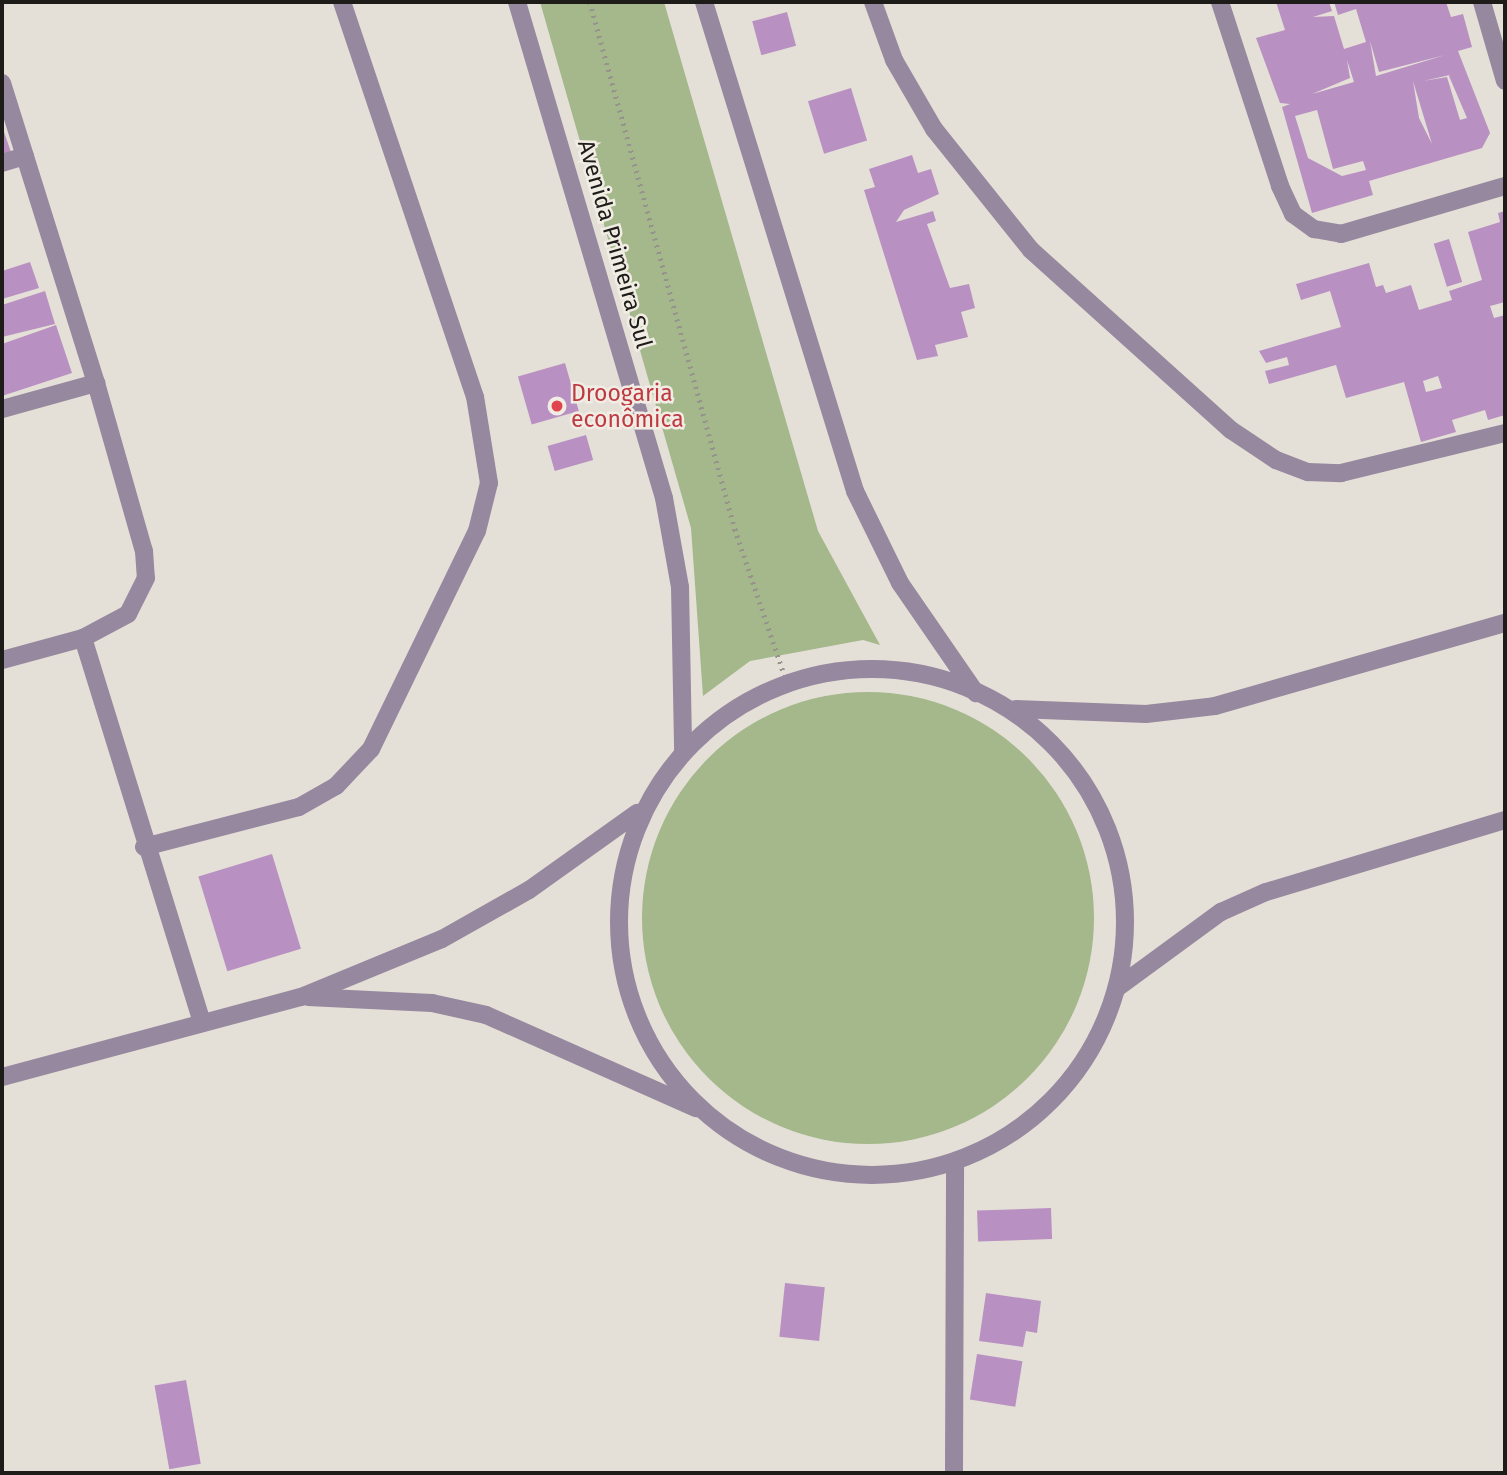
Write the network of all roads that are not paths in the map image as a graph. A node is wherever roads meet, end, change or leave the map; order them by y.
1 (342, 2) edge
2 (517, 2) edge
3 (704, 2) edge
4 (873, 2) edge
5 (1220, 2) edge
6 (1482, 2) edge
7 (1505, 81) edge
8 (2, 83) edge
9 (25, 156) junction
10 (2, 163) edge
11 (1505, 186) edge
12 (96, 383) junction
13 (2, 409) edge
14 (1505, 433) edge
15 (1505, 623) edge
16 (83, 638) junction
17 (2, 660) edge
18 (976, 693) junction
19 (1016, 709) junction
20 (683, 750) junction
21 (637, 813) junction
22 (1505, 820) edge
23 (144, 847) junction
24 (1117, 989) junction
25 (301, 997) junction
26 (202, 1022) junction
27 (2, 1077) edge
28 (698, 1109) junction
29 (955, 1166) junction
30 (954, 1473) edge

1 - 23 street
2 - 20 street, Avenida Primeira Sul
3 - 18 street
4 - 14 street
5 - 11 street
6 - 7 street
8 - 9 street
9 - 10 street
9 - 12 street
12 - 13 street
12 - 16 street
15 - 19 street
16 - 17 street
16 - 23 street
18 - 19 street
18 - 20 street
19 - 24 street
20 - 21 street
21 - 25 street
21 - 28 street
22 - 24 street
23 - 26 street
24 - 29 street
25 - 26 street
25 - 28 street
26 - 27 street
28 - 29 street
29 - 30 street

